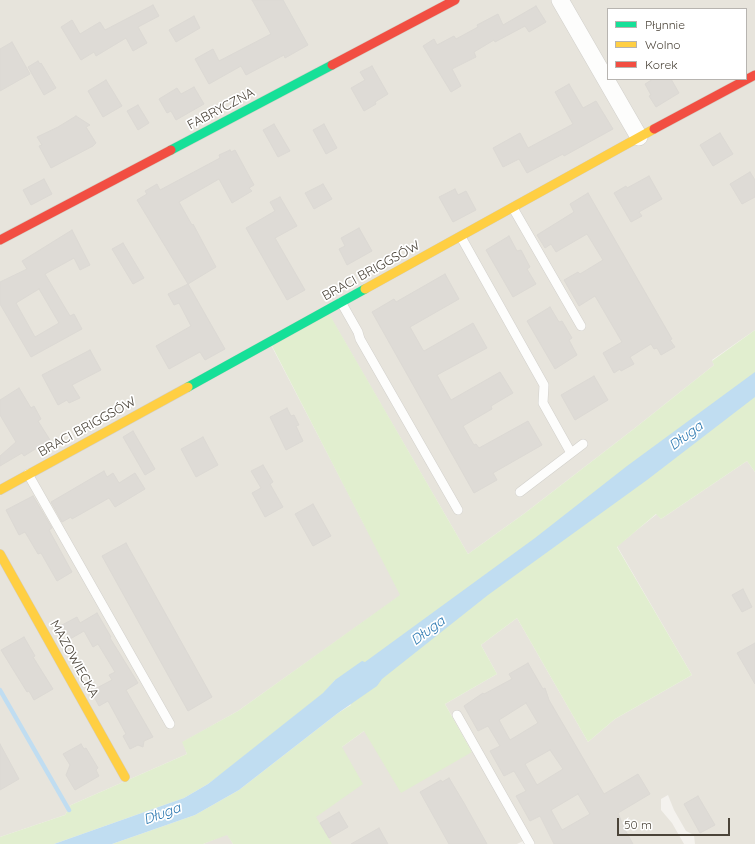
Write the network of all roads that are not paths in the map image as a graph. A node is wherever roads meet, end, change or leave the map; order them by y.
1 (455, 0) edge
2 (560, 0) edge
3 (746, 80) edge
4 (639, 137) junction
5 (513, 208) junction
6 (461, 237) junction
7 (0, 240) edge
8 (341, 302) junction
9 (581, 326) dead end
10 (583, 444) dead end
11 (571, 453) junction
12 (28, 474) junction
13 (0, 490) edge
14 (520, 492) dead end
15 (458, 510) dead end
16 (0, 554) edge
17 (457, 715) dead end
18 (170, 724) dead end
19 (124, 777) dead end
20 (530, 844) edge

1 - 7 street, FABRYCZNA
2 - 4 street
3 - 4 street, BRACI BRIGGSÓW
4 - 5 street, BRACI BRIGGSÓW
5 - 6 street, BRACI BRIGGSÓW
5 - 9 lane
6 - 8 street, BRACI BRIGGSÓW
6 - 11 lane
8 - 12 street, BRACI BRIGGSÓW
8 - 15 lane
10 - 11 lane
11 - 14 lane
12 - 13 street, BRACI BRIGGSÓW
12 - 18 lane
16 - 19 street, MAZOWIECKA
17 - 20 lane

